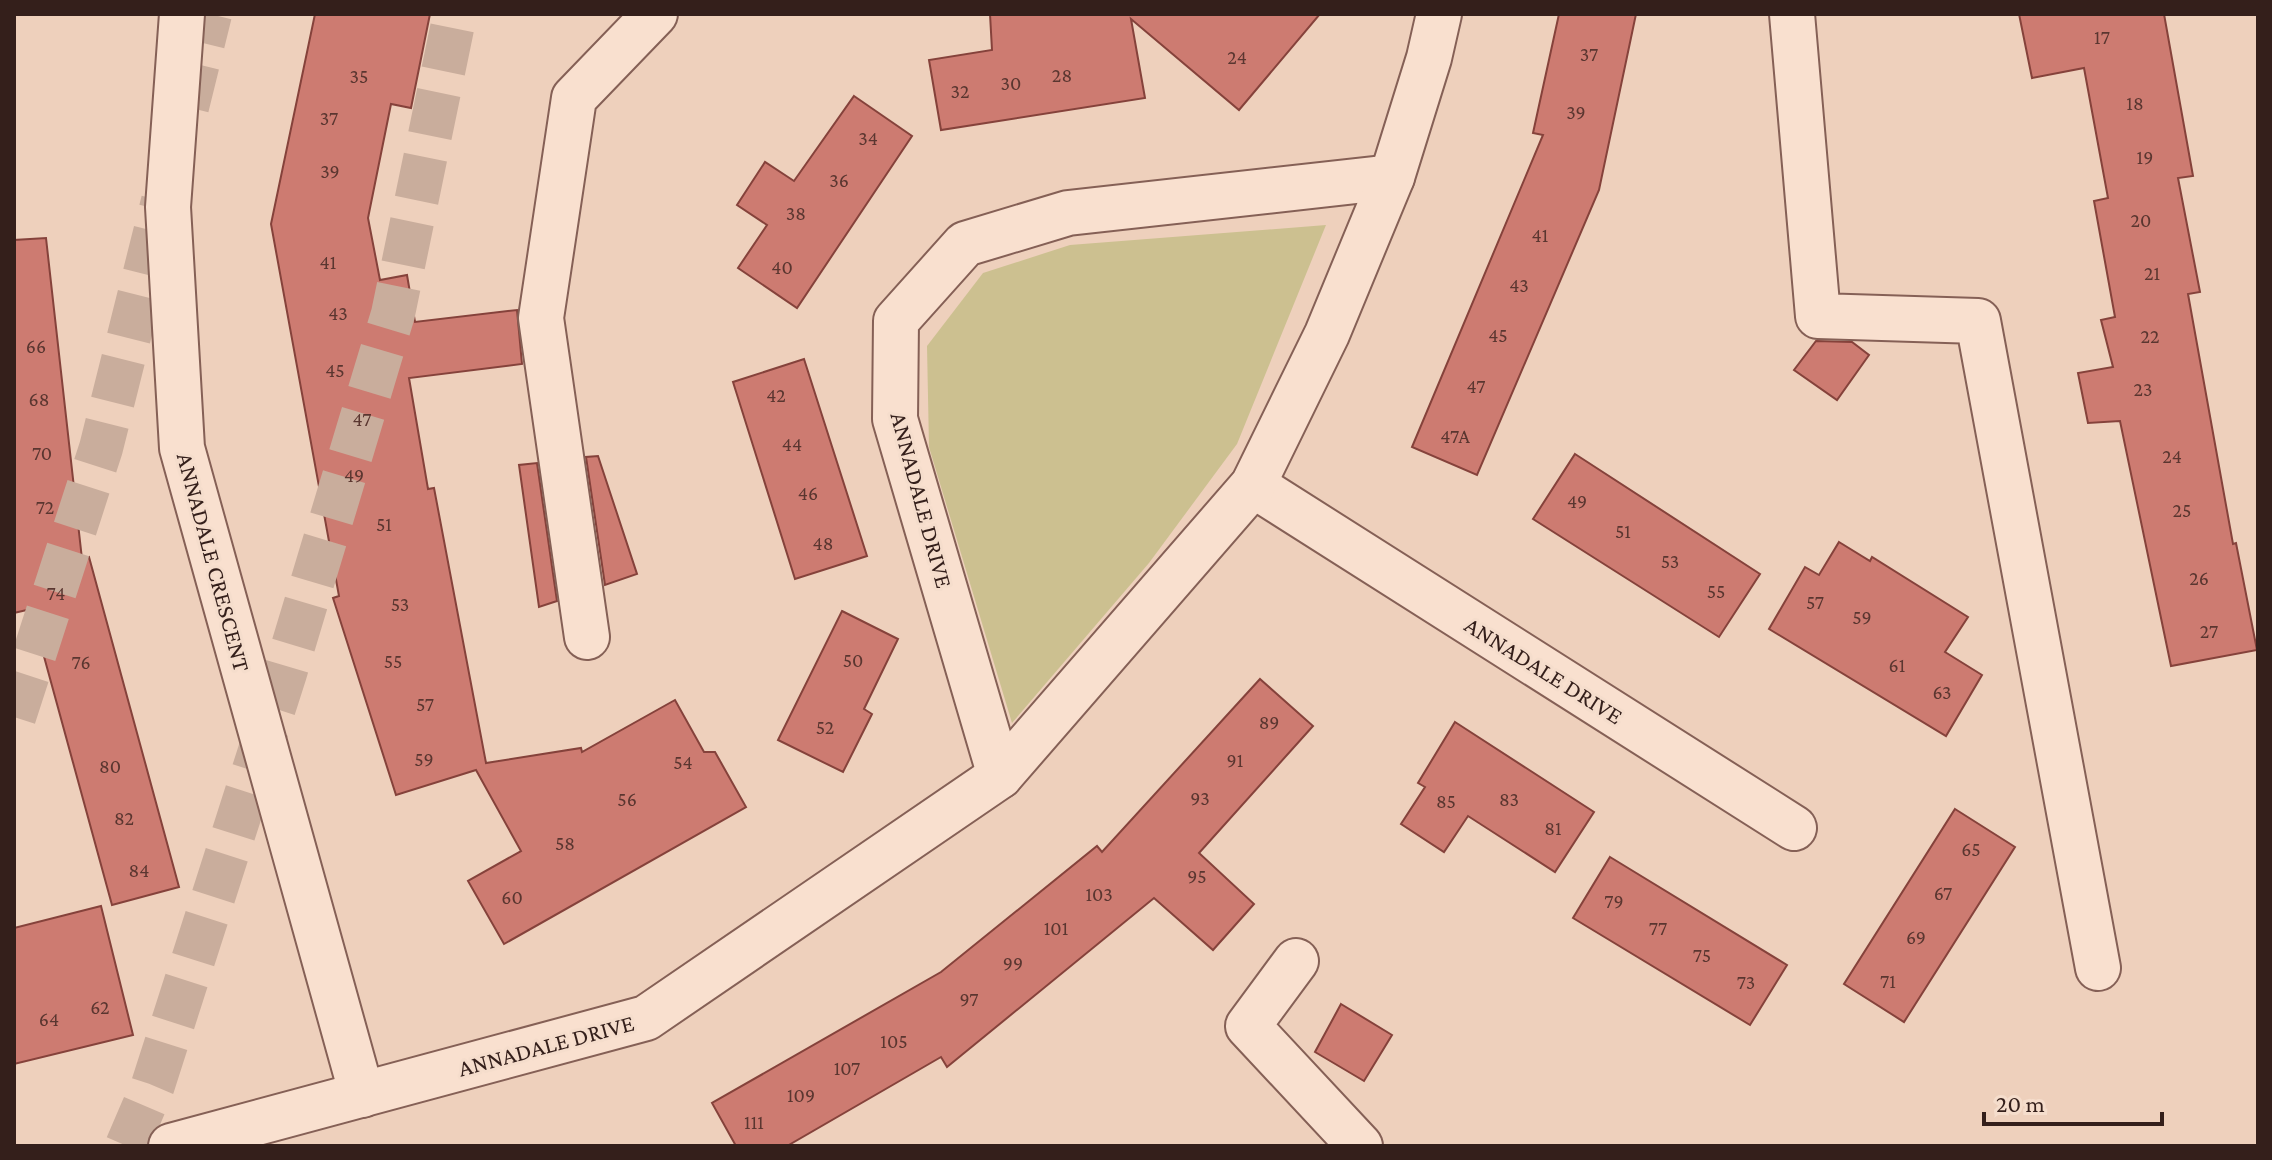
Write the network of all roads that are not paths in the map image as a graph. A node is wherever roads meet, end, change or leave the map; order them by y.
1 (182, 14) edge
2 (655, 14) edge
3 (1439, 14) edge
4 (1792, 14) edge
5 (1392, 177) junction
6 (1253, 485) junction
7 (587, 637) dead end
8 (1000, 776) junction
9 (1794, 828) dead end
10 (1296, 961) dead end
11 (2098, 968) dead end
12 (362, 1095) junction
13 (171, 1146) edge
14 (1360, 1146) edge

1 - 12 street, ANNADALE CRESCENT
2 - 7 street
3 - 5 street, ANNADALE DRIVE
4 - 11 street
5 - 6 street, ANNADALE DRIVE
5 - 8 street, ANNADALE DRIVE
6 - 8 street, ANNADALE DRIVE
6 - 9 street, ANNADALE DRIVE
8 - 12 street, ANNADALE DRIVE
10 - 14 street
12 - 13 street, ANNADALE DRIVE

